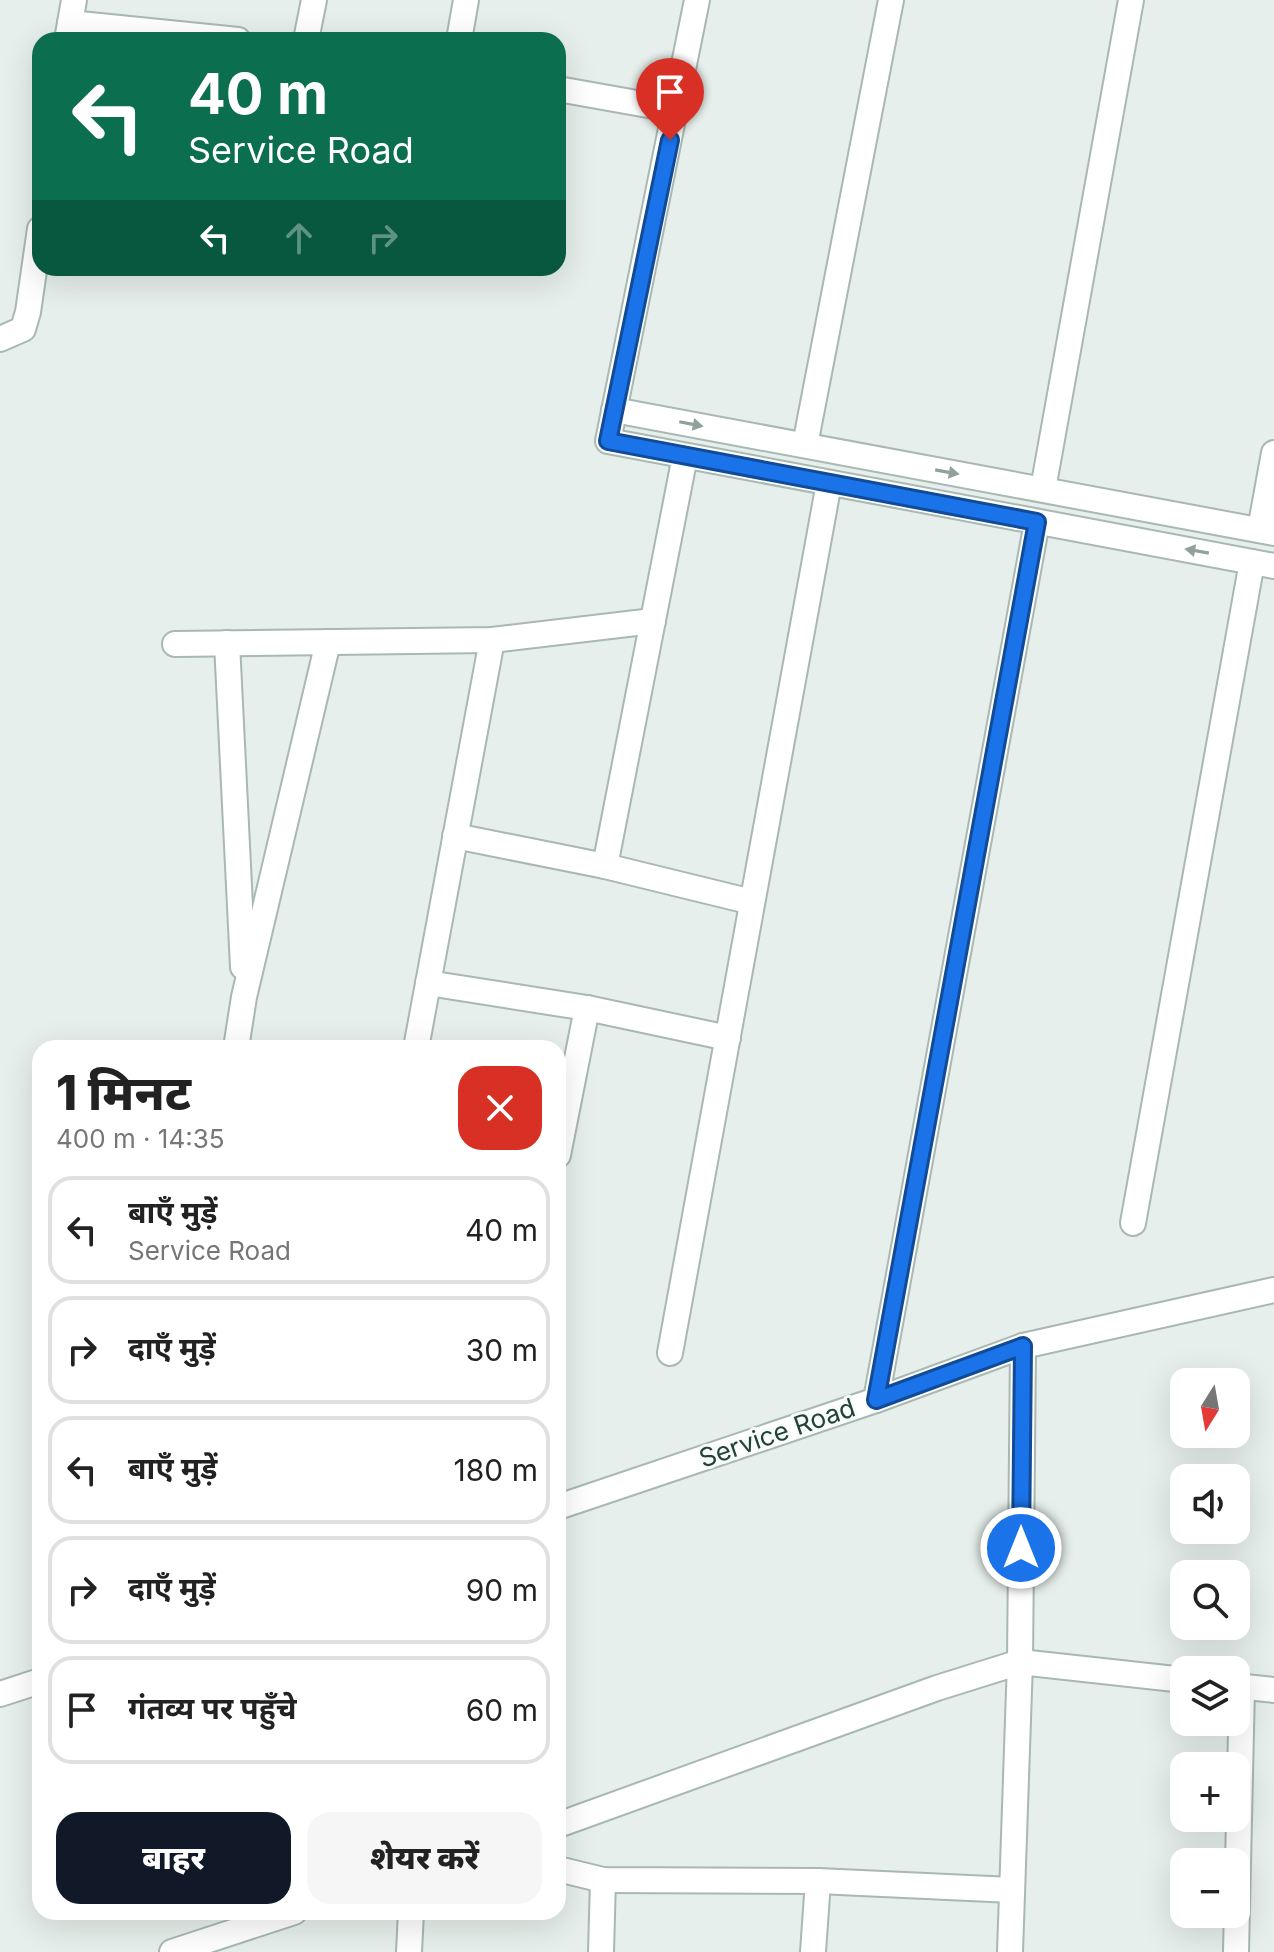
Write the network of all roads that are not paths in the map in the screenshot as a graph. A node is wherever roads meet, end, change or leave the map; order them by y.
1 (314, 0) edge
2 (466, 0) edge
3 (697, 0) edge
4 (891, 0) edge
5 (1131, 0) edge
6 (71, 21) edge
7 (168, 32) edge
8 (308, 32) edge
9 (460, 32) edge
10 (566, 90) edge
11 (676, 110) junction
12 (32, 276) edge
13 (0, 339) edge
14 (614, 410) junction
15 (805, 445) junction
16 (1274, 453) edge
17 (685, 456) junction
18 (829, 483) junction
19 (1043, 489) junction
20 (1037, 522) junction
21 (1267, 531) edge
22 (1263, 564) edge
23 (653, 621) junction
24 (492, 640) junction
25 (328, 642) junction
26 (227, 643) junction
27 (175, 644) dead end
28 (455, 836) junction
29 (605, 866) junction
30 (752, 902) junction
31 (428, 983) junction
32 (244, 997) junction
33 (587, 1008) junction
34 (728, 1038) junction
35 (237, 1040) edge
36 (417, 1040) edge
37 (566, 1114) edge
38 (1133, 1223) dead end
39 (1274, 1290) edge
40 (1023, 1346) junction
41 (670, 1353) dead end
42 (876, 1400) junction
43 (566, 1504) edge
44 (1020, 1662) junction
45 (1170, 1678) edge
46 (32, 1684) edge
47 (1250, 1687) edge
48 (1274, 1690) edge
49 (0, 1694) edge
50 (1238, 1736) edge
51 (566, 1822) edge
52 (566, 1871) edge
53 (603, 1880) junction
54 (818, 1881) junction
55 (1012, 1890) junction
56 (275, 1920) edge
57 (411, 1920) edge
58 (214, 1945) edge
59 (172, 1952) edge
60 (409, 1952) edge
61 (601, 1952) edge
62 (813, 1952) edge
63 (1010, 1952) edge
64 (1236, 1952) edge

1 - 8 street
2 - 9 street
3 - 11 street
4 - 15 street
5 - 19 street
6 - 7 street
10 - 11 street
11 - 14 street
12 - 13 street
14 -> 15 street
14 - 17 street
15 -> 19 street
16 - 21 street
17 - 18 street
17 - 23 street
18 - 20 street
18 - 30 street
19 - 21 street
22 -> 20 street
20 - 42 street
22 - 38 street
23 - 24 street
23 - 29 street
24 - 25 street
24 - 28 street
25 - 26 street
25 - 32 street
26 - 27 street
26 - 32 street
28 - 29 street
28 - 31 street
29 - 30 street
30 - 34 street
31 - 33 street
31 - 36 street
32 - 35 street
33 - 34 street
33 - 37 street
34 - 41 street
39 - 40 street, Service Road
40 - 42 street, Service Road
40 - 44 street
42 - 43 street, Service Road
44 - 45 street
44 - 51 street
44 - 55 street
46 - 49 street
47 - 48 street
50 - 64 street
52 - 53 street
53 - 54 street
53 - 61 street
54 - 55 street
54 - 62 street
55 - 63 street
56 - 58 street
57 - 60 street
58 - 59 street

